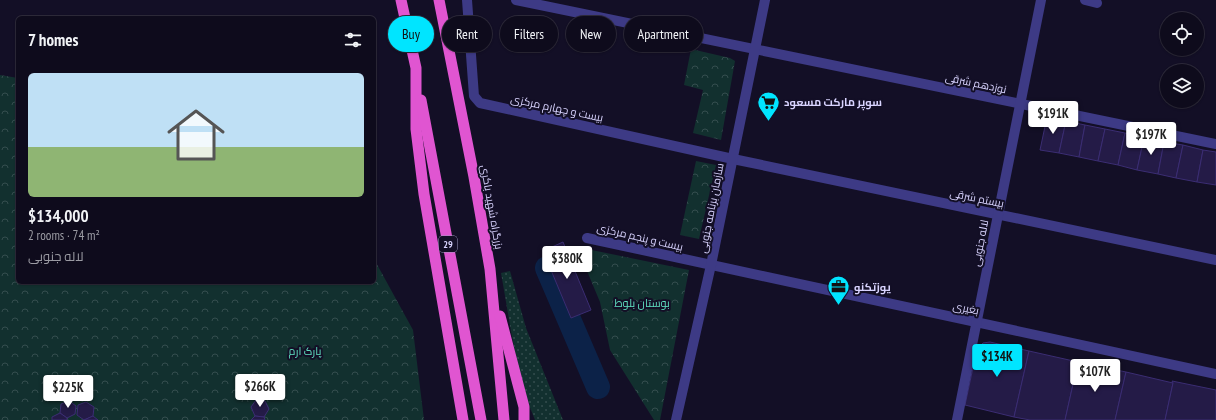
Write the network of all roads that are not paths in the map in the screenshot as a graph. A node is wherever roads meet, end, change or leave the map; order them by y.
1 (401, 0) edge
2 (439, 0) edge
3 (467, 0) edge
4 (516, 0) edge
5 (765, 0) edge
6 (1041, 0) edge
7 (1085, 0) edge
8 (1097, 3) dead end
9 (755, 49) junction
10 (416, 68) junction
11 (1020, 104) junction
12 (1216, 144) edge
13 (733, 159) junction
14 (998, 215) junction
15 (587, 238) dead end
16 (1216, 260) edge
17 (711, 265) junction
18 (492, 284) junction
19 (977, 322) junction
20 (1216, 374) edge
21 (524, 407) junction
22 (463, 420) edge
23 (481, 420) edge
24 (504, 420) edge
25 (525, 420) edge
26 (531, 420) edge
27 (676, 420) edge
28 (957, 420) edge

1 - 10 highway, 29
2 - 18 highway, بزرگراه شهید باکری
3 - 13 street, بیست و چهارم مرکزی
4 - 9 street, نوزدهم شرقی
5 - 9 street, سازمان برنامه جنوبی
6 - 11 street, لاله جنوبی
7 - 8 street
9 - 11 street, نوزدهم شرقی
9 - 13 street, سازمان برنامه جنوبی
10 - 22 highway, 29
10 - 23 highway, 29
11 - 12 street, نوزدهم شرقی
11 - 14 street, لاله جنوبی
13 - 14 street, بیستم شرقی
13 - 17 street, سازمان برنامه جنوبی
14 - 16 street, بیستم شرقی
14 - 19 street, لاله جنوبی
15 - 17 street, بیست و پنجم مرکزی
17 - 19 street, بغیری
17 - 27 street, سازمان برنامه جنوبی
18 - 21 highway
18 - 24 highway, بزرگراه شهید باکری
19 - 20 street, بغیری
19 - 28 street, لاله جنوبی
21 - 25 highway
21 - 26 highway

